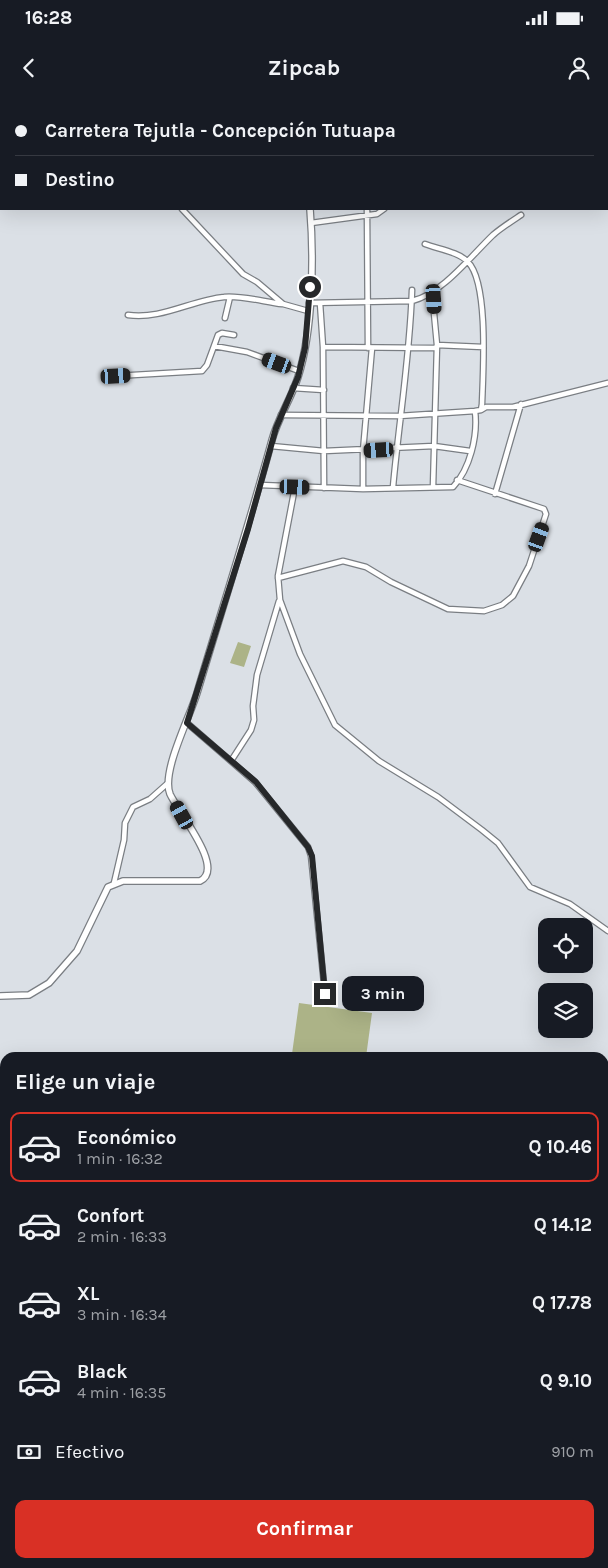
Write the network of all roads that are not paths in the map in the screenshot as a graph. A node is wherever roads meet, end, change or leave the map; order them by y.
1 (183, 210) edge
2 (310, 210) edge
3 (368, 210) edge
4 (383, 210) edge
5 (367, 215) junction
6 (521, 215) dead end
7 (311, 223) junction
8 (425, 244) dead end
9 (468, 261) junction
10 (412, 290) dead end
11 (432, 292) junction
12 (230, 297) junction
13 (369, 301) junction
14 (412, 301) junction
15 (320, 302) junction
16 (309, 303) junction
17 (283, 304) junction
18 (308, 311) junction
19 (128, 314) dead end
20 (225, 318) dead end
21 (234, 335) dead end
22 (437, 345) junction
23 (214, 346) junction
24 (323, 347) junction
25 (410, 347) junction
26 (483, 347) junction
27 (370, 348) junction
28 (299, 371) junction
29 (116, 376) dead end
30 (608, 383) edge
31 (293, 388) junction
32 (324, 390) junction
33 (521, 404) junction
34 (478, 410) junction
35 (434, 414) junction
36 (281, 415) junction
37 (324, 416) junction
38 (366, 416) junction
39 (399, 416) junction
40 (271, 446) junction
41 (434, 446) junction
42 (396, 450) junction
43 (324, 451) junction
44 (363, 451) junction
45 (470, 451) junction
46 (457, 480) junction
47 (260, 485) junction
48 (393, 486) junction
49 (295, 487) junction
50 (433, 487) junction
51 (324, 488) junction
52 (363, 489) junction
53 (496, 494) junction
54 (278, 578) junction
55 (280, 600) junction
56 (187, 723) junction
57 (231, 761) junction
58 (168, 783) junction
59 (114, 884) junction
60 (608, 931) edge
61 (325, 994) dead end
62 (0, 996) edge

1 - 17 street
2 - 7 street
3 - 5 street
4 - 5 street
5 - 7 street
5 - 13 street
6 - 9 street
7 - 16 street
8 - 9 street
9 - 11 street
9 - 26 street
10 - 14 street
11 - 14 street
11 - 22 street
12 - 17 street
12 - 19 street
12 - 20 street
13 - 14 street
13 - 15 street
13 - 27 street
14 - 25 street
15 - 16 street
15 - 24 street
16 - 18 street
17 - 18 street
18 - 28 street
21 - 23 street
22 - 25 street
22 - 26 street
22 - 35 street
23 - 28 street
23 - 29 street
24 - 27 street
24 - 32 street
25 - 27 street
25 - 39 street
26 - 34 street
27 - 38 street
28 - 31 street
30 - 33 street
31 - 32 street
31 - 36 street
32 - 37 street
33 - 34 street
33 - 53 street
34 - 35 street
34 - 45 street
35 - 39 street
35 - 41 street
36 - 37 street
36 - 40 street
37 - 38 street
37 - 43 street
38 - 39 street
38 - 44 street
39 - 42 street
40 - 43 street
40 - 47 street
41 - 42 street
41 - 45 street
41 - 50 street
42 - 44 street
42 - 48 street
43 - 44 street
43 - 51 street
44 - 52 street
45 - 46 street
46 - 50 street
46 - 53 street
47 - 49 street
47 - 56 street
48 - 50 street
48 - 52 street
49 - 51 street
49 - 54 street
51 - 52 street
53 - 54 street
54 - 55 street
55 - 57 street
55 - 60 street
56 - 57 street
56 - 58 street
57 - 61 street
58 - 59 street
58 - 59 street
59 - 62 street

